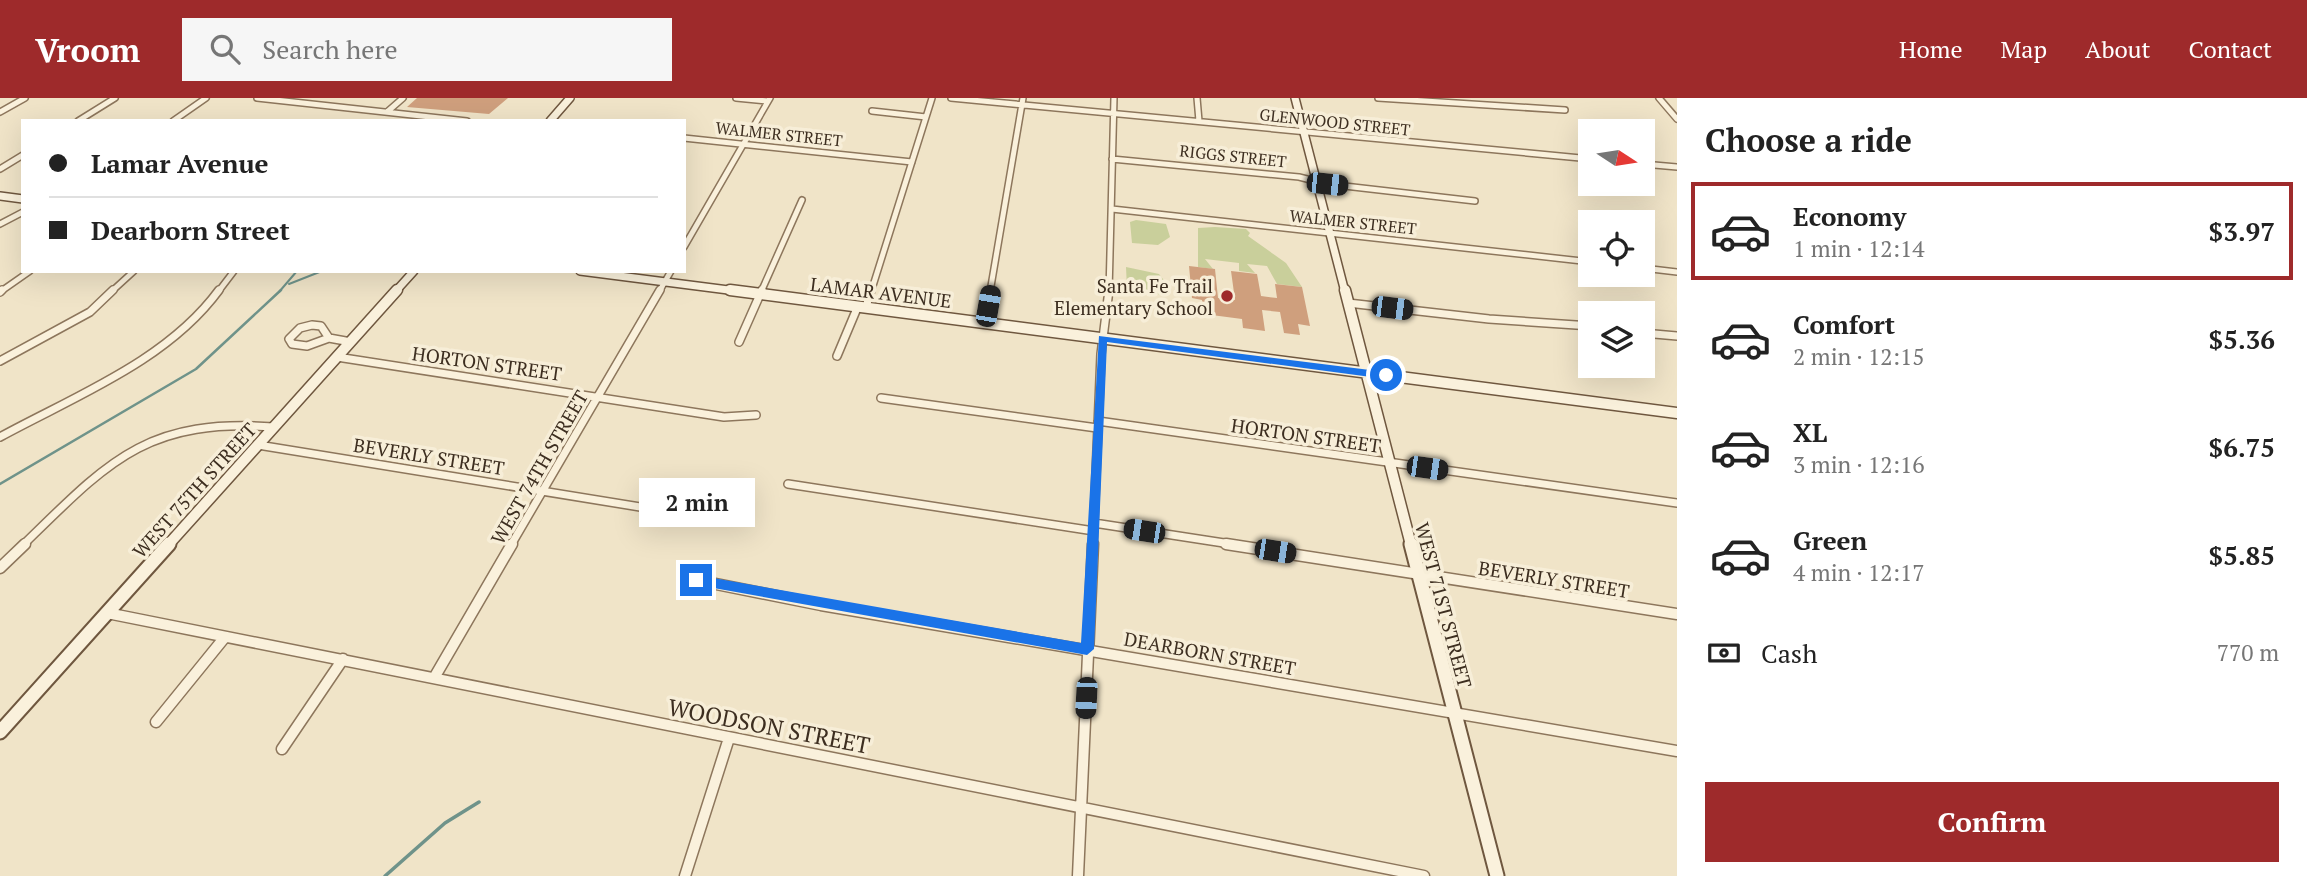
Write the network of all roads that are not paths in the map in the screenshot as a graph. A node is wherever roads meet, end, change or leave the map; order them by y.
1 (25, 98) edge
2 (115, 98) edge
3 (206, 98) edge
4 (257, 98) edge
5 (310, 98) edge
6 (403, 98) edge
7 (570, 98) edge
8 (736, 98) edge
9 (932, 98) edge
10 (951, 98) edge
11 (1114, 98) edge
12 (1197, 98) edge
13 (1294, 98) edge
14 (1378, 98) edge
15 (1659, 98) edge
16 (769, 100) edge
17 (1023, 101) edge
18 (304, 103) junction
19 (1565, 110) dead end
20 (872, 111) dead end
21 (0, 112) edge
22 (387, 112) junction
23 (1113, 114) junction
24 (926, 117) junction
25 (81, 119) edge
26 (176, 119) edge
27 (449, 119) edge
28 (552, 119) edge
29 (1677, 119) edge
30 (1199, 121) junction
31 (1303, 132) junction
32 (686, 138) edge
33 (743, 143) junction
34 (21, 156) edge
35 (1578, 158) edge
36 (1112, 159) junction
37 (912, 162) junction
38 (1656, 165) edge
39 (1677, 167) edge
40 (0, 169) edge
41 (1316, 181) junction
42 (0, 196) edge
43 (21, 199) edge
44 (802, 200) dead end
45 (1475, 201) dead end
46 (1112, 209) junction
47 (21, 213) edge
48 (0, 224) edge
49 (1330, 233) junction
50 (686, 243) edge
51 (1578, 261) edge
52 (1655, 269) edge
53 (1677, 272) edge
54 (27, 273) edge
55 (132, 273) edge
56 (232, 273) edge
57 (412, 273) edge
58 (595, 273) edge
59 (670, 273) edge
60 (664, 282) junction
61 (0, 292) edge
62 (760, 294) junction
63 (1348, 303) junction
64 (862, 307) junction
65 (985, 323) junction
66 (1578, 325) edge
67 (1655, 334) edge
68 (1677, 337) edge
69 (329, 338) junction
70 (1102, 339) junction
71 (351, 342) junction
72 (739, 342) dead end
73 (837, 356) dead end
74 (337, 357) junction
75 (0, 361) edge
76 (1366, 373) junction
77 (598, 397) junction
78 (881, 398) dead end
79 (1677, 413) edge
80 (756, 415) dead end
81 (1098, 425) junction
82 (274, 427) junction
83 (0, 437) edge
84 (258, 445) junction
85 (1390, 463) junction
86 (788, 484) dead end
87 (544, 491) junction
88 (1677, 503) edge
89 (677, 513) dead end
90 (1094, 527) junction
91 (0, 568) edge
92 (1419, 574) junction
93 (696, 580) dead end
94 (107, 613) junction
95 (1677, 614) edge
96 (225, 637) junction
97 (1087, 649) junction
98 (343, 660) junction
99 (434, 678) junction
100 (1454, 712) junction
101 (156, 722) dead end
102 (0, 732) edge
103 (729, 737) junction
104 (282, 749) dead end
105 (1677, 751) edge
106 (1082, 809) junction
107 (685, 876) edge
108 (1078, 876) edge
109 (1424, 876) edge
110 (1497, 876) edge

1 - 21 street
2 - 25 street
3 - 26 street
4 - 18 street
5 - 18 street
6 - 22 street
7 - 28 street
8 - 16 street
9 - 24 street
10 - 17 street, GLENWOOD STREET
11 - 23 street
12 - 30 street
13 - 31 street, WEST 71ST STREET
14 - 19 street
15 - 29 street
16 - 33 street
17 - 23 street, GLENWOOD STREET
17 - 65 street
18 - 22 street
20 - 24 street
22 - 27 street
23 - 30 street, GLENWOOD STREET
23 - 36 street
24 - 37 street
30 - 31 street, GLENWOOD STREET
31 - 35 street, GLENWOOD STREET
31 - 41 street, WEST 71ST STREET
32 - 33 street, WALMER STREET
33 - 37 street, WALMER STREET
33 - 50 street
34 - 40 street
36 - 41 street, RIGGS STREET
36 - 46 street
37 - 64 street
38 - 39 street
41 - 45 street, RIGGS STREET
41 - 49 street, WEST 71ST STREET
42 - 43 street
44 - 62 street
46 - 49 street, WALMER STREET
46 - 70 street
47 - 48 street
49 - 51 street, WALMER STREET
49 - 63 street, WEST 71ST STREET
52 - 53 street
54 - 61 street
55 - 75 street
56 - 83 street
57 - 71 street, WEST 75TH STREET
58 - 60 street, LAMAR AVENUE
59 - 60 street, WEST 74TH STREET
60 - 62 street, LAMAR AVENUE
60 - 77 street, WEST 74TH STREET
62 - 64 street, LAMAR AVENUE
62 - 72 street
63 - 66 street
63 - 76 street, WEST 71ST STREET
64 - 65 street, LAMAR AVENUE
64 - 73 street
65 - 70 street, LAMAR AVENUE
67 - 68 street
69 - 69 street
69 - 71 street
70 - 76 street, LAMAR AVENUE
70 - 81 street
71 - 74 street, WEST 75TH STREET
74 - 77 street, HORTON STREET
74 - 82 street, WEST 75TH STREET
76 - 79 street, LAMAR AVENUE
76 - 85 street, WEST 71ST STREET
77 - 80 street, HORTON STREET
77 - 87 street, WEST 74TH STREET
78 - 81 street, HORTON STREET
81 - 85 street, HORTON STREET
81 - 90 street
82 - 84 street, WEST 75TH STREET
82 - 91 street
84 - 87 street, BEVERLY STREET
84 - 94 street, WEST 75TH STREET
85 - 88 street, HORTON STREET
85 - 92 street, WEST 71ST STREET
86 - 90 street, BEVERLY STREET
87 - 89 street, BEVERLY STREET
87 - 99 street, WEST 74TH STREET
90 - 92 street, BEVERLY STREET
90 - 97 street
92 - 95 street, BEVERLY STREET
92 - 100 street, WEST 71ST STREET
93 - 97 street, DEARBORN STREET
94 - 96 street, WOODSON STREET
94 - 102 street, WEST 75TH STREET
96 - 98 street, WOODSON STREET
96 - 101 street
97 - 100 street, DEARBORN STREET
97 - 106 street
98 - 99 street, WOODSON STREET
98 - 104 street
99 - 103 street, WOODSON STREET
100 - 105 street, DEARBORN STREET
100 - 110 street, WEST 71ST STREET
103 - 106 street, WOODSON STREET
103 - 107 street
106 - 108 street
106 - 109 street, WOODSON STREET

